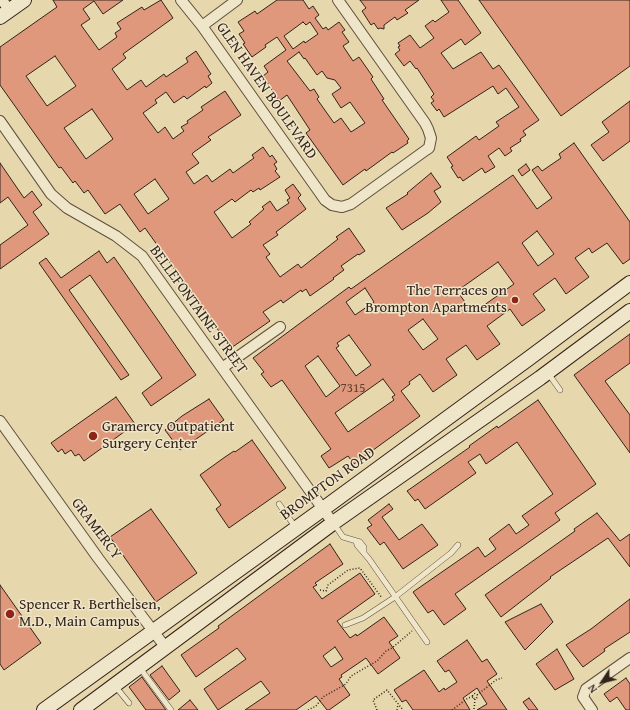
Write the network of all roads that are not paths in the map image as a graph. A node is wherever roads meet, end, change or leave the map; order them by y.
1 (24, 0) edge
2 (181, 0) edge
3 (238, 0) edge
4 (339, 0) edge
5 (4, 9) edge
6 (202, 26) junction
7 (0, 121) edge
8 (630, 283) edge
9 (630, 311) edge
10 (280, 327) dead end
11 (222, 368) junction
12 (548, 372) junction
13 (489, 388) junction
14 (560, 390) dead end
15 (502, 405) junction
16 (2, 424) edge
17 (279, 504) dead end
18 (323, 509) junction
19 (333, 523) junction
20 (296, 528) junction
21 (458, 545) dead end
22 (395, 597) junction
23 (345, 625) dead end
24 (153, 632) junction
25 (427, 642) dead end
26 (166, 648) junction
27 (628, 659) edge
28 (140, 667) junction
29 (115, 685) junction
30 (70, 691) junction
31 (130, 703) dead end
32 (44, 710) edge
33 (82, 710) edge
34 (171, 710) edge
35 (592, 710) edge

1 - 5 street
2 - 6 street, GLEN HAVEN BOULEVARD
3 - 6 street
4 - 6 street, GLEN HAVEN BOULEVARD
7 - 11 street, BELLEFONTAINE STREET
8 - 13 street, BROMPTON ROAD
9 - 12 street
10 - 11 street
11 - 18 street, BELLEFONTAINE STREET
12 - 14 lane
12 - 15 street
13 - 15 street
13 - 18 street, BROMPTON ROAD
15 - 19 street
16 - 24 street, GRAMERCY
17 - 20 lane
18 - 19 street, BELLEFONTAINE STREET
18 - 20 street, BROMPTON ROAD
19 - 22 lane
19 - 26 street
20 - 24 street, BROMPTON ROAD
21 - 22 lane
22 - 23 lane
22 - 25 lane
24 - 26 street, GRAMERCY
24 - 30 street, BROMPTON ROAD
26 - 28 street
27 - 35 street
28 - 29 street
28 - 34 lane
29 - 31 lane
29 - 33 street
30 - 32 street, BROMPTON ROAD
30 - 33 street

